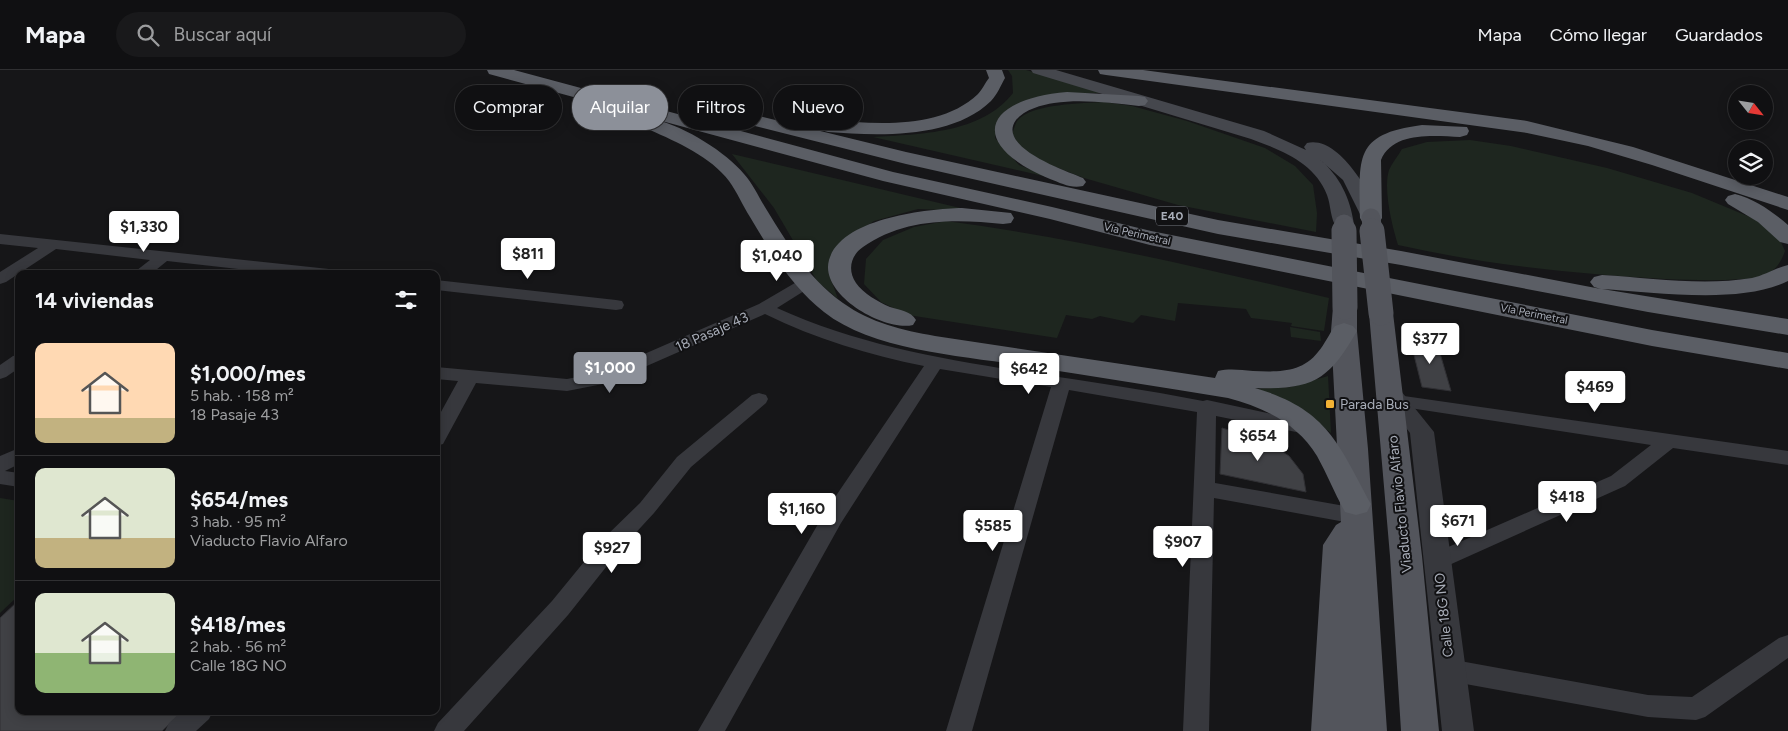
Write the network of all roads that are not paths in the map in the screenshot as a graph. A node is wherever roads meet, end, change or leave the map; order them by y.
1 (495, 70) edge
2 (564, 70) edge
3 (994, 70) edge
4 (1039, 70) edge
5 (1075, 70) edge
6 (1106, 70) edge
7 (532, 80) junction
8 (678, 101) edge
9 (1139, 101) junction
10 (763, 116) edge
11 (763, 122) edge
12 (1788, 204) edge
13 (1371, 218) junction
14 (1344, 224) joint
15 (1218, 227) junction
16 (1788, 237) edge
17 (1150, 238) junction
18 (0, 239) edge
19 (52, 245) junction
20 (165, 256) junction
21 (146, 270) edge
22 (293, 270) edge
23 (1788, 272) edge
24 (1500, 277) junction
25 (0, 279) edge
26 (806, 283) junction
27 (440, 286) edge
28 (616, 305) dead end
29 (765, 308) junction
30 (1344, 319) junction
31 (1788, 327) edge
32 (1788, 361) edge
33 (15, 363) edge
34 (935, 363) junction
35 (440, 373) edge
36 (0, 374) edge
37 (470, 377) junction
38 (1062, 383) junction
39 (1393, 396) junction
40 (759, 399) dead end
41 (1207, 406) junction
42 (1311, 429) junction
43 (440, 432) edge
44 (1669, 441) junction
45 (15, 457) edge
46 (1788, 458) edge
47 (0, 466) edge
48 (0, 477) edge
49 (15, 479) edge
50 (1204, 488) junction
51 (1356, 516) junction
52 (1438, 561) junction
53 (1788, 645) edge
54 (1450, 670) junction
55 (196, 715) edge
56 (178, 731) edge
57 (447, 731) edge
58 (711, 731) edge
59 (959, 731) edge
60 (1196, 731) edge
61 (1330, 731) edge
62 (1368, 731) edge
63 (1420, 731) edge
64 (1458, 731) edge

1 - 7 highway, Vía Perimetral / E40
2 - 8 highway, Vía Perimetral / E40
3 - 10 highway
4 - 9 main road
5 - 13 main road
6 - 12 highway
7 - 17 highway, Vía Perimetral / E40
7 - 26 highway
9 - 14 main road
9 - 15 highway
11 - 15 highway, Vía Perimetral / E40
13 - 16 highway
13 - 39 main road, Viaducto Flavio Alfaro, bridge
14 - 30 main road, bridge
15 - 24 highway, Vía Perimetral / E40
17 - 30 highway
17 - 32 highway, Vía Perimetral / E40
18 - 19 street
19 - 20 street
19 - 25 street
20 - 21 street
20 - 22 street
23 - 24 highway
24 - 31 highway, Vía Perimetral / E40
26 - 29 street, 18 Pasaje 43
26 - 42 highway
27 - 28 street
29 - 34 street
29 - 37 street, 18 Pasaje 43
30 - 51 main road
33 - 36 street
34 - 38 street
34 - 58 street
35 - 37 street, 18 Pasaje 43
37 - 43 street
38 - 41 street
38 - 59 street
39 - 44 street
39 - 52 street, Calle 18G NO
39 - 63 main road, Viaducto Flavio Alfaro
40 - 57 street
41 - 42 street
41 - 50 street
42 - 51 highway
44 - 46 street
44 - 52 street
45 - 47 street
48 - 49 street
50 - 51 street
50 - 60 street
51 - 61 main road
51 - 62 main road
52 - 54 street, Calle 18G NO
53 - 54 street
54 - 64 street, Calle 18G NO
55 - 56 street

